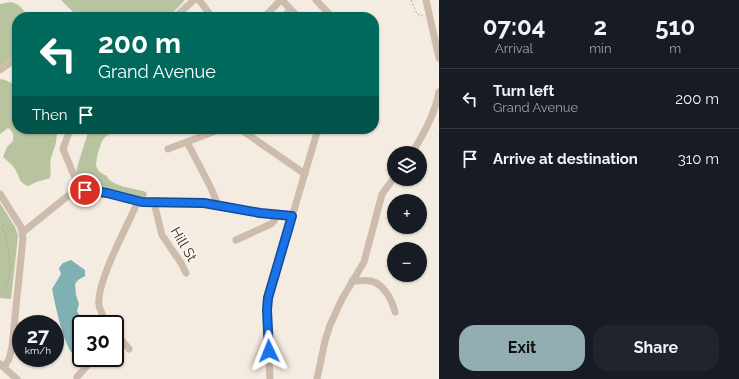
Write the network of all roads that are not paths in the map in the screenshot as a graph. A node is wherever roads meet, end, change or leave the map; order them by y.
1 (194, 0) edge
2 (199, 0) edge
3 (282, 0) edge
4 (316, 0) edge
5 (426, 0) edge
6 (290, 9) junction
7 (181, 12) edge
8 (208, 12) edge
9 (269, 12) edge
10 (288, 12) edge
11 (293, 12) edge
12 (327, 12) edge
13 (439, 58) edge
14 (12, 62) edge
15 (0, 70) edge
16 (439, 92) edge
17 (68, 134) edge
18 (208, 134) edge
19 (247, 134) edge
20 (317, 134) edge
21 (187, 142) junction
22 (416, 146) edge
23 (168, 149) dead end
24 (305, 174) junction
25 (388, 186) edge
26 (80, 190) junction
27 (0, 194) edge
28 (138, 202) junction
29 (154, 203) junction
30 (218, 205) junction
31 (276, 214) junction
32 (292, 216) junction
33 (20, 231) junction
34 (236, 240) dead end
35 (186, 273) dead end
36 (352, 281) junction
37 (395, 312) dead end
38 (103, 315) edge
39 (124, 343) edge
40 (129, 349) dead end
41 (2, 366) edge
42 (86, 367) edge
43 (77, 377) dead end
44 (17, 379) edge
45 (270, 379) edge
46 (317, 379) edge

1 - 7 street
2 - 8 street
3 - 6 street
3 - 9 street
4 - 12 street
5 - 13 street
6 - 10 street
6 - 11 street
14 - 15 street
16 - 22 street
17 - 26 street
18 - 21 street
19 - 24 street
20 - 24 street
21 - 23 street
21 - 30 street
24 - 32 street
25 - 36 street
26 - 28 street
26 - 33 street
27 - 33 street
28 - 29 street
28 - 38 street
29 - 30 street
29 - 35 street, Hill St
30 - 31 street
31 - 32 street
31 - 34 street
32 - 45 street
33 - 41 street
36 - 37 street
36 - 46 street
39 - 40 street
41 - 44 street
42 - 43 street

